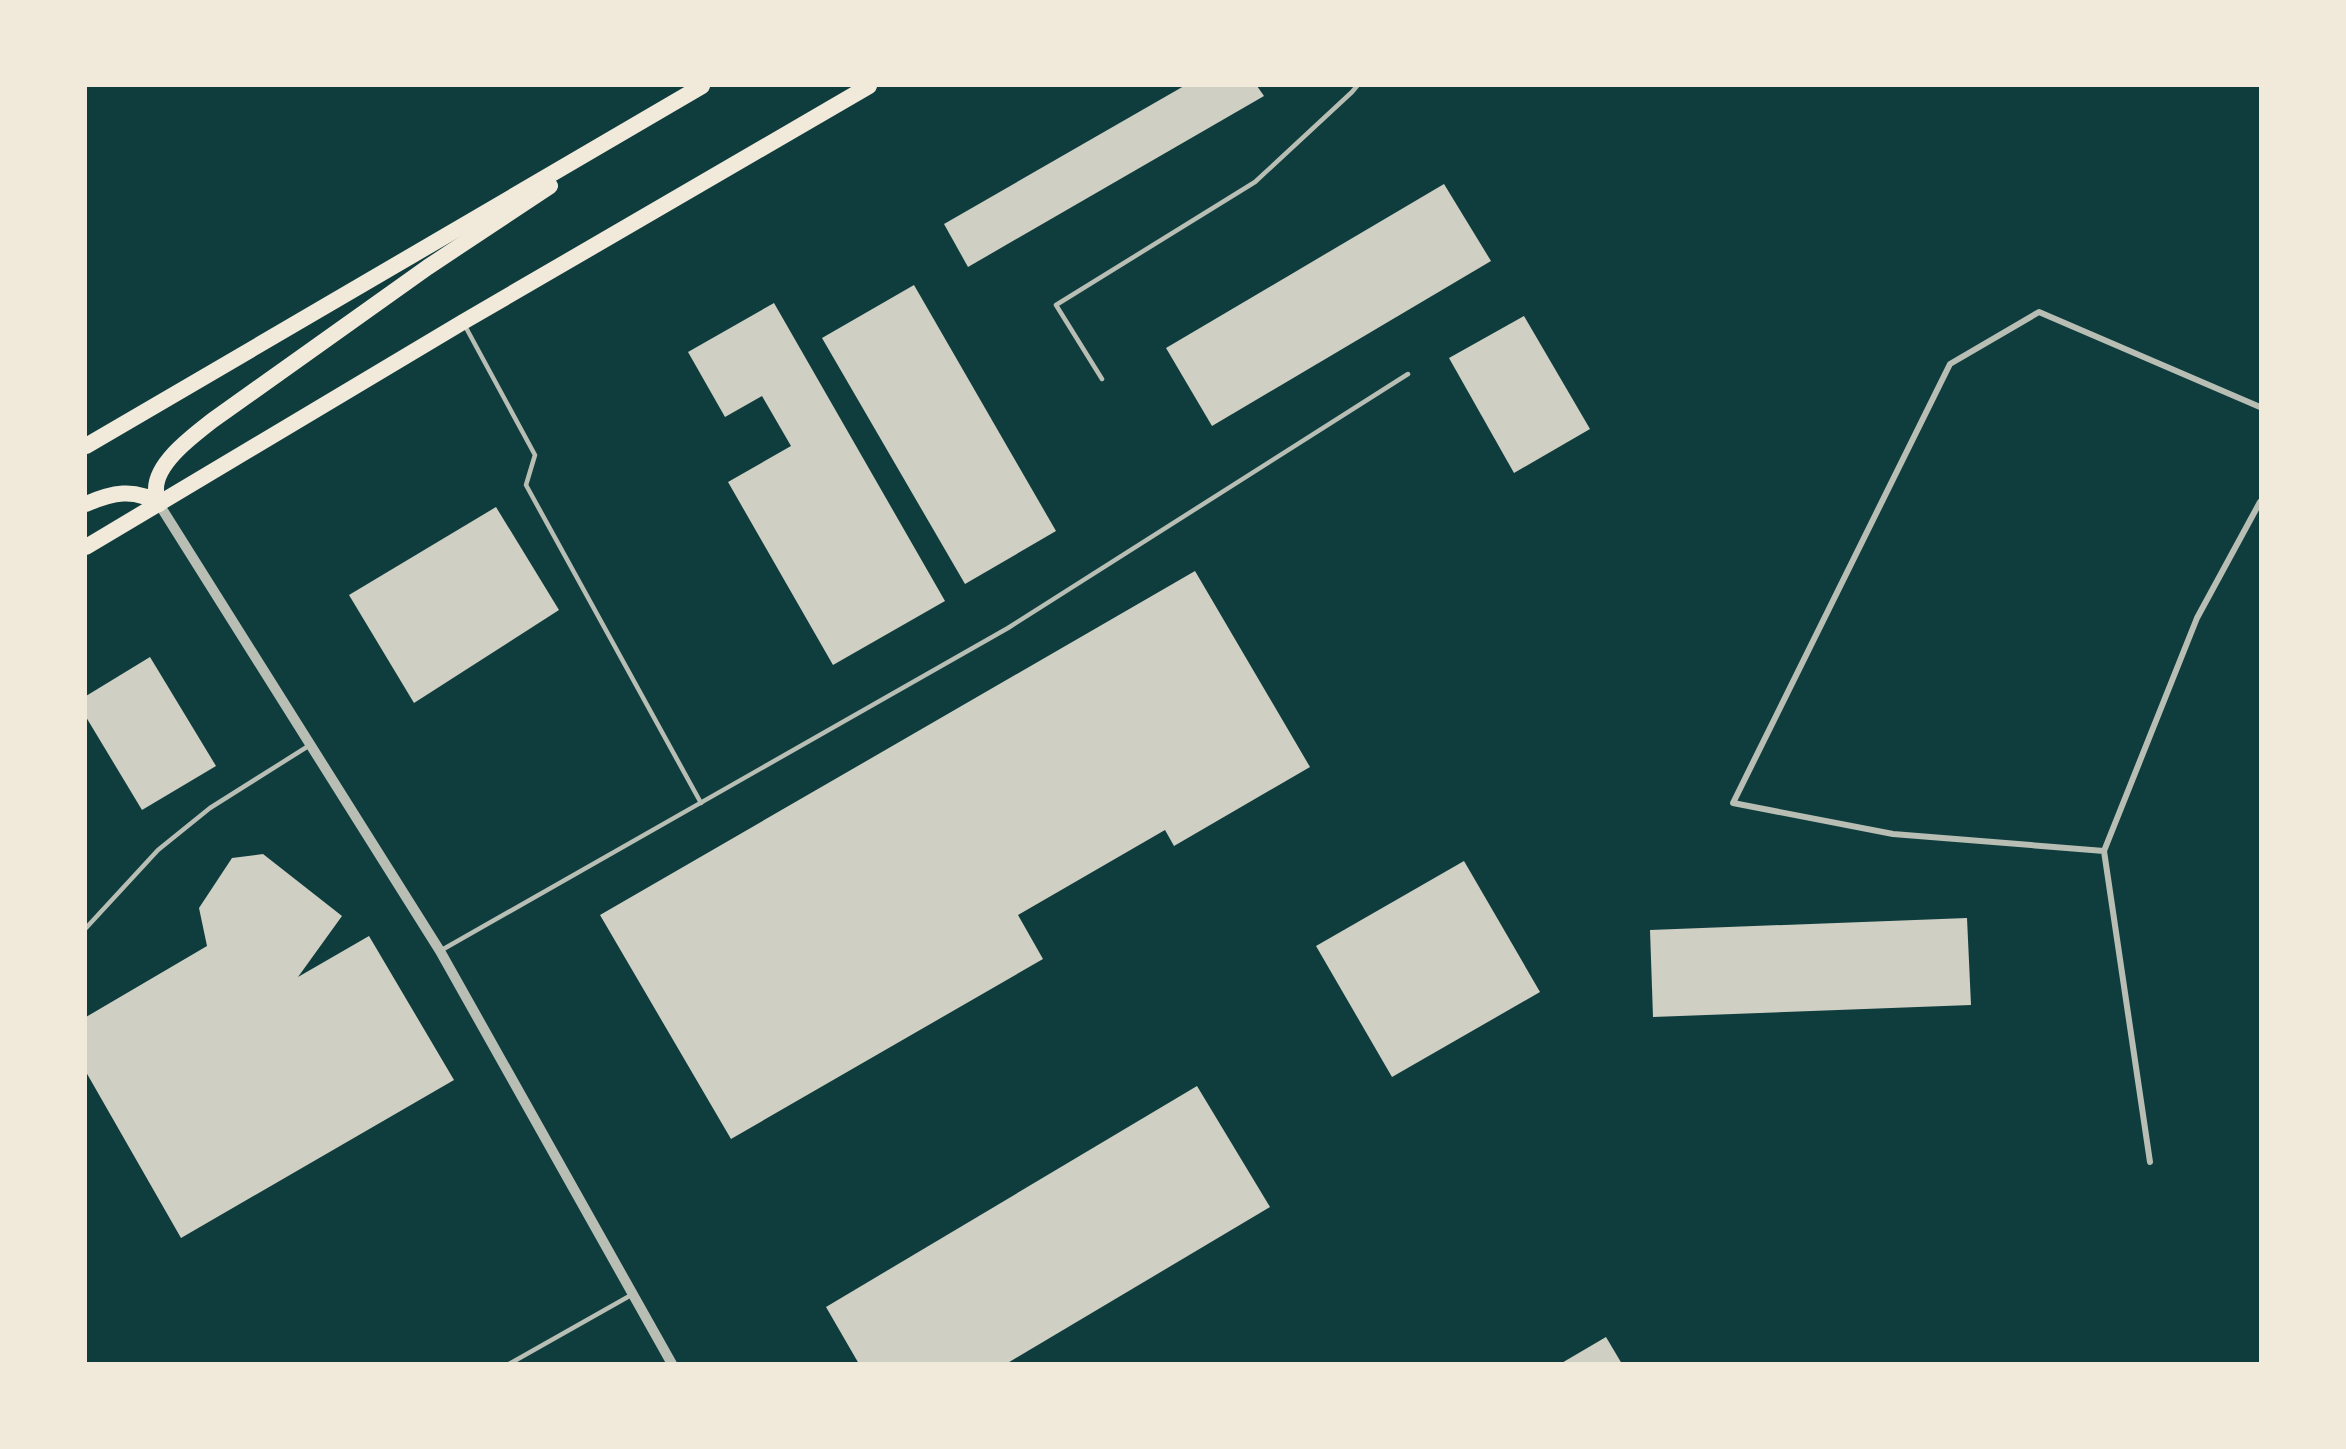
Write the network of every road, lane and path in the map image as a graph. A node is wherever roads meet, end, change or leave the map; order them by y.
1 (702, 86) edge
2 (869, 86) edge
3 (1357, 86) edge
4 (463, 322) junction
5 (1408, 374) dead end
6 (1102, 379) dead end
7 (2260, 407) edge
8 (86, 446) edge
9 (2260, 502) edge
10 (86, 504) edge
11 (159, 504) junction
12 (86, 547) edge
13 (310, 745) junction
14 (701, 803) junction
15 (2104, 851) junction
16 (86, 928) edge
17 (440, 951) junction
18 (2150, 1162) dead end
19 (633, 1294) junction
20 (509, 1364) edge
21 (672, 1364) edge

1 - 8 highway
1 - 11 highway
2 - 4 highway
3 - 6 lane
4 - 11 highway
4 - 14 lane
5 - 14 lane
7 - 15 street
9 - 15 street
10 - 11 highway
11 - 12 highway
11 - 13 street
13 - 16 lane
13 - 17 street
14 - 17 lane
15 - 18 street
17 - 19 street
19 - 20 lane
19 - 21 street

